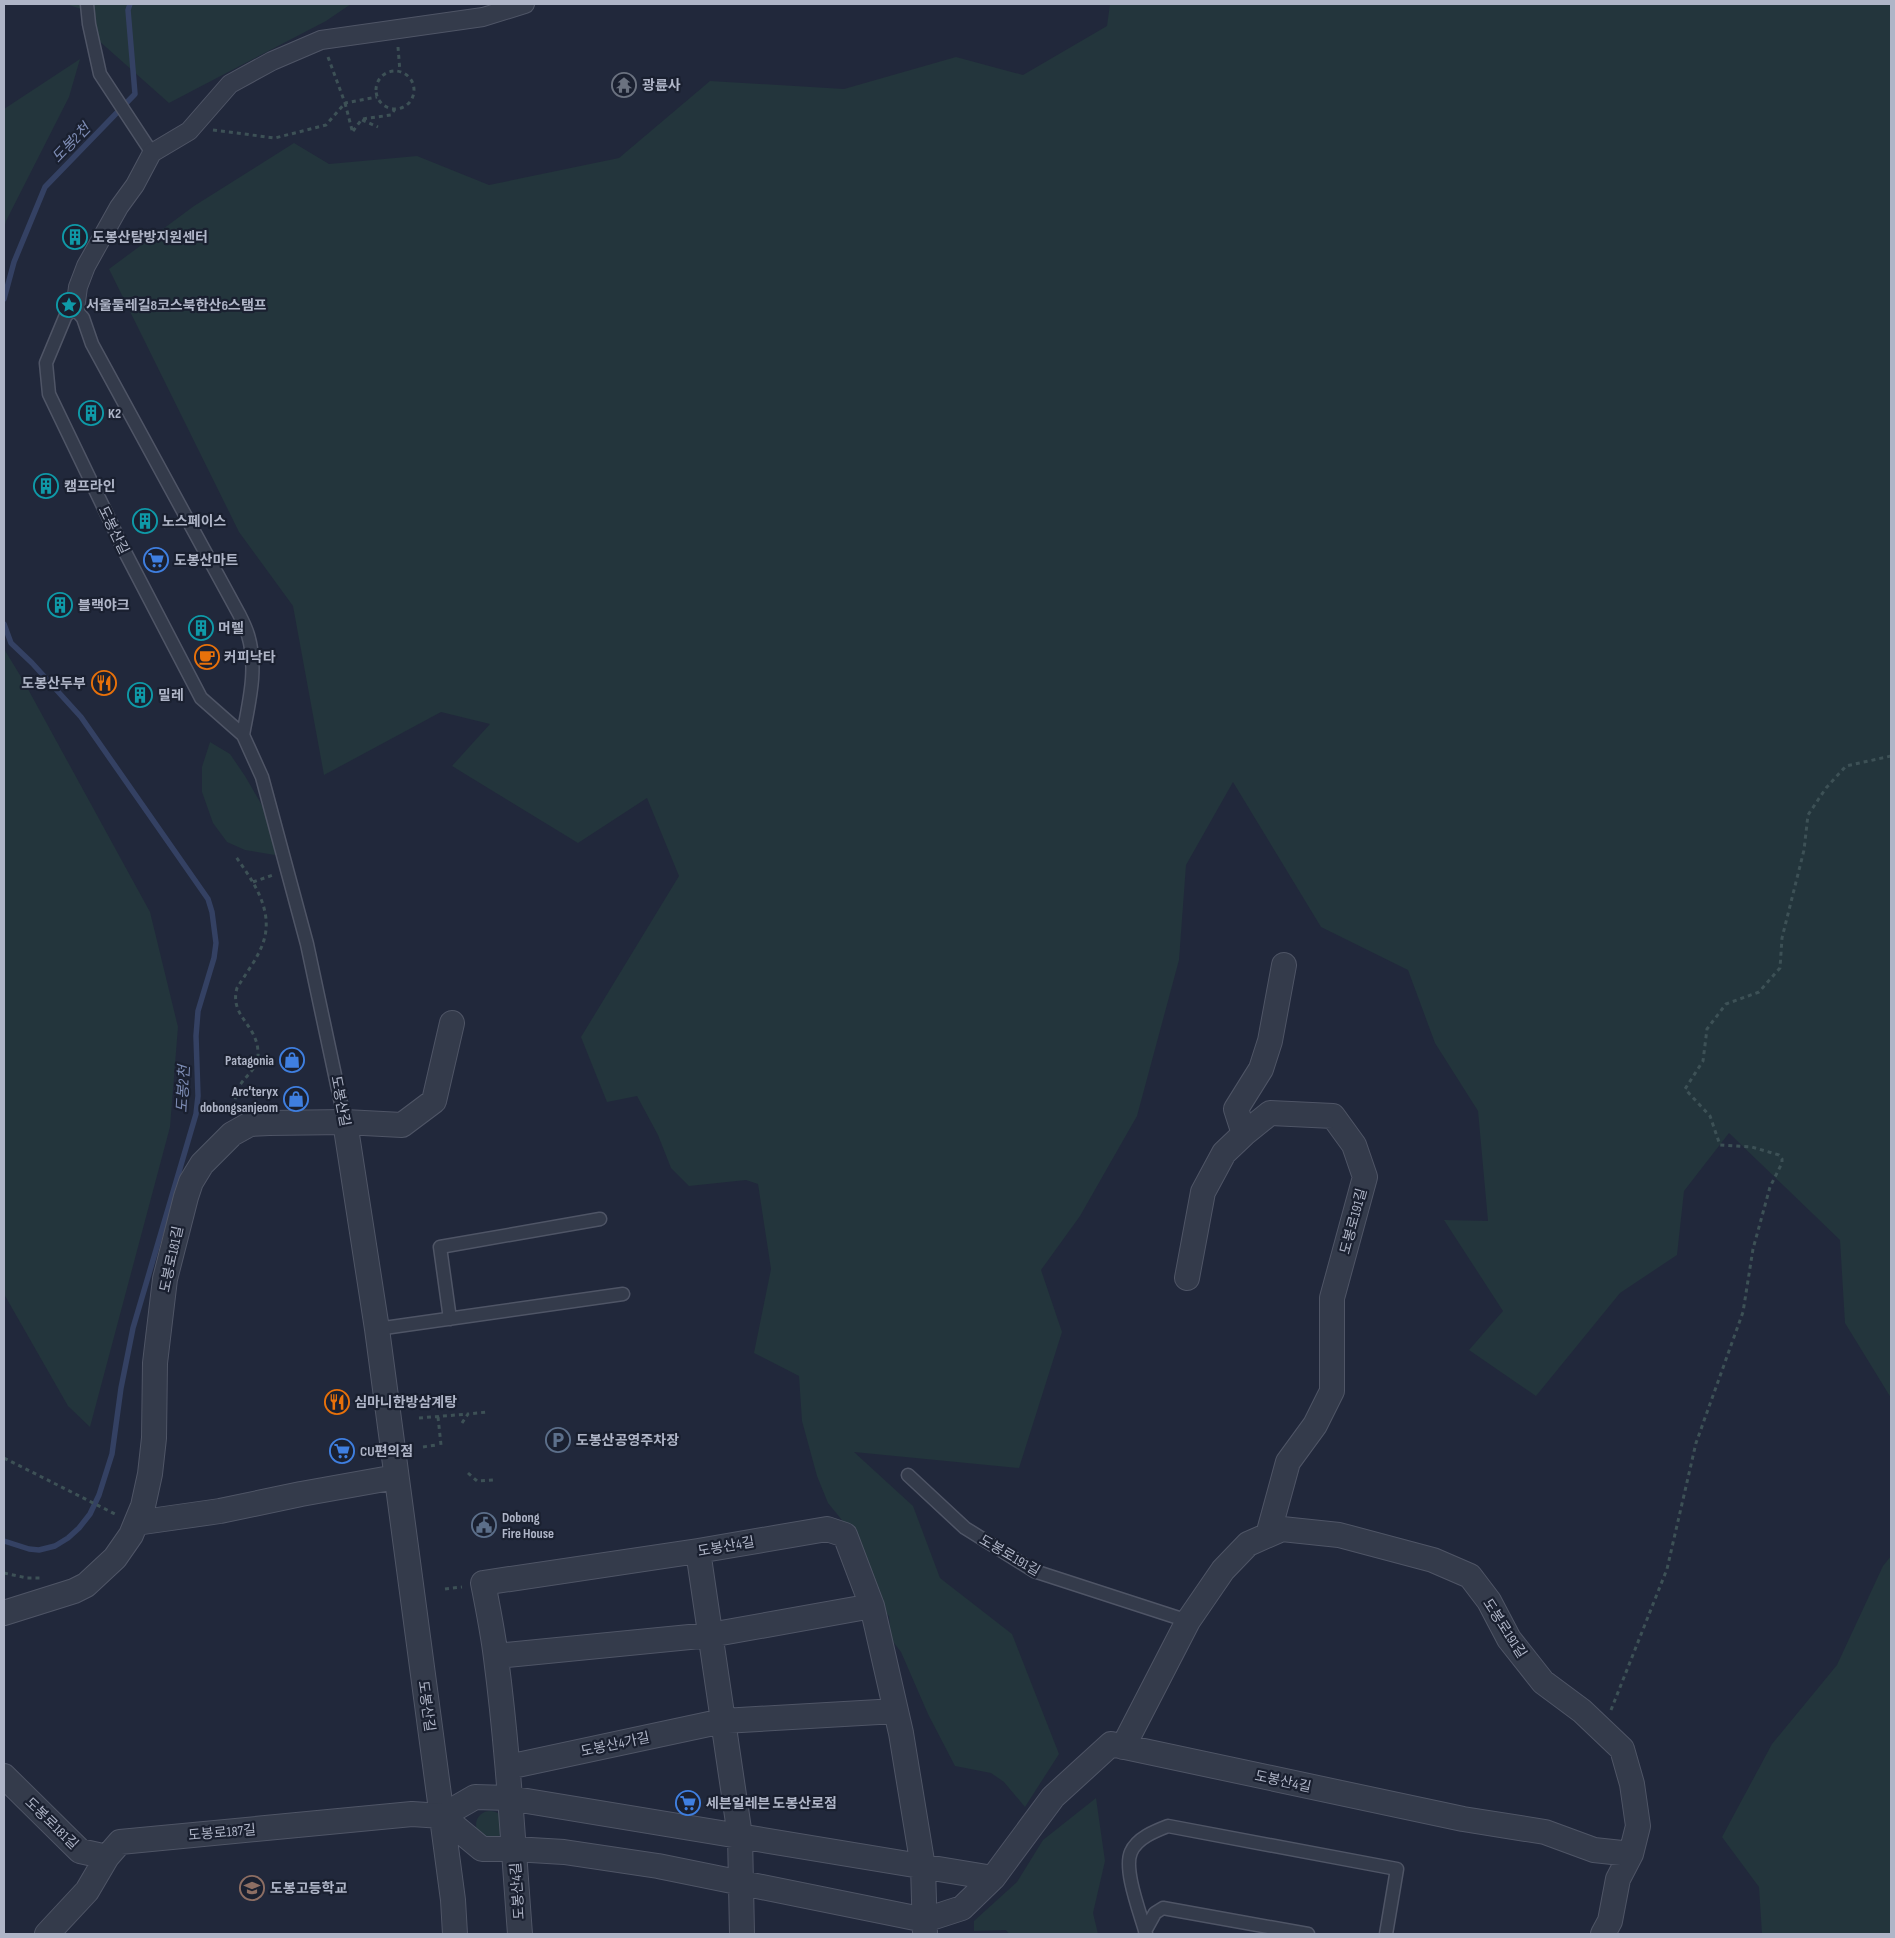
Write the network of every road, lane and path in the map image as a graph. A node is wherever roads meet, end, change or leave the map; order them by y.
1 (88, 4) edge
2 (525, 4) edge
3 (396, 29) junction
4 (321, 40) junction
5 (400, 72) junction
6 (378, 97) junction
7 (345, 103) junction
8 (395, 108) junction
9 (362, 120) junction
10 (195, 125) junction
11 (378, 127) dead end
12 (152, 153) junction
13 (76, 309) junction
14 (243, 735) junction
15 (1891, 756) edge
16 (1284, 965) dead end
17 (452, 1023) dead end
18 (345, 1122) junction
19 (1244, 1134) junction
20 (600, 1219) dead end
21 (1188, 1278) dead end
22 (623, 1294) dead end
23 (450, 1320) junction
24 (377, 1329) junction
25 (487, 1412) dead end
26 (468, 1414) junction
27 (438, 1417) junction
28 (419, 1418) dead end
29 (462, 1423) dead end
30 (436, 1445) dead end
31 (441, 1445) dead end
32 (423, 1447) dead end
33 (4, 1458) edge
34 (468, 1473) dead end
35 (908, 1475) dead end
36 (396, 1477) junction
37 (493, 1480) dead end
38 (129, 1520) junction
39 (1268, 1535) junction
40 (698, 1551) junction
41 (872, 1606) junction
42 (7, 1609) edge
43 (1188, 1621) junction
44 (710, 1636) junction
45 (496, 1656) junction
46 (896, 1711) junction
47 (723, 1721) junction
48 (1603, 1731) junction
49 (1123, 1747) junction
50 (508, 1767) junction
51 (4, 1776) edge
52 (509, 1798) junction
53 (442, 1816) junction
54 (740, 1836) junction
55 (514, 1849) junction
56 (1631, 1854) junction
57 (107, 1857) junction
58 (923, 1866) junction
59 (741, 1871) junction
60 (992, 1878) junction
61 (925, 1927) edge
62 (1146, 1932) edge
63 (47, 1934) edge
64 (455, 1934) edge
65 (520, 1934) edge
66 (742, 1934) edge
67 (1308, 1934) edge
68 (1386, 1934) edge
69 (1603, 1934) edge

1 - 12 lane
2 - 3 street
3 - 4 street
3 - 5 path
4 - 7 path
4 - 10 street
5 - 6 path
5 - 8 path
6 - 7 path
6 - 8 path
7 - 9 path
7 - 10 path
8 - 9 path
9 - 11 path
10 - 12 street
12 - 13 street
13 - 14 lane
13 - 14 lane, 도봉산길
14 - 18 lane, 도봉산길
15 - 48 path
16 - 19 street
17 - 18 street, 도봉로181길
18 - 24 street, 도봉산길
18 - 38 street, 도봉로181길
19 - 21 street
19 - 39 street, 도봉로191길
20 - 23 lane
22 - 23 lane
23 - 24 lane
24 - 36 street, 도봉산길
25 - 26 path
26 - 27 path
26 - 29 path
27 - 28 path
27 - 31 path
30 - 32 path
33 - 38 path
34 - 37 path
35 - 43 lane, 도봉로191길
36 - 38 street
36 - 53 street, 도봉산길
38 - 42 street, 도봉로181길
39 - 43 street, 도봉로191길
39 - 48 street, 도봉로191길
40 - 41 street, 도봉산4길
40 - 44 street
40 - 45 street, 도봉산4길
41 - 44 street
41 - 46 street, 도봉산4길
43 - 49 street, 도봉로191길
44 - 45 street
44 - 47 street
45 - 50 street, 도봉산4길
46 - 47 street, 도봉산4가길
46 - 58 street, 도봉산4길
47 - 50 street, 도봉산4가길
47 - 54 street
48 - 56 street, 도봉로191길
49 - 56 street, 도봉산4길
49 - 60 street, 도봉산4길
50 - 52 street, 도봉산4길
51 - 57 street, 도봉로181길
52 - 53 street
52 - 54 street
52 - 55 street, 도봉산4길
53 - 55 street, 도봉산4길
53 - 57 street, 도봉로187길
53 - 64 street, 도봉산길
54 - 58 street
54 - 59 street
55 - 59 street, 도봉산4길
55 - 65 street, 도봉산4길
56 - 69 street, 도봉로191길
57 - 63 street, 도봉로187길
58 - 60 street
58 - 61 street, 도봉산4길
59 - 61 street, 도봉산4길
59 - 66 street
60 - 61 street, 도봉산4길
62 - 67 lane
62 - 68 lane

